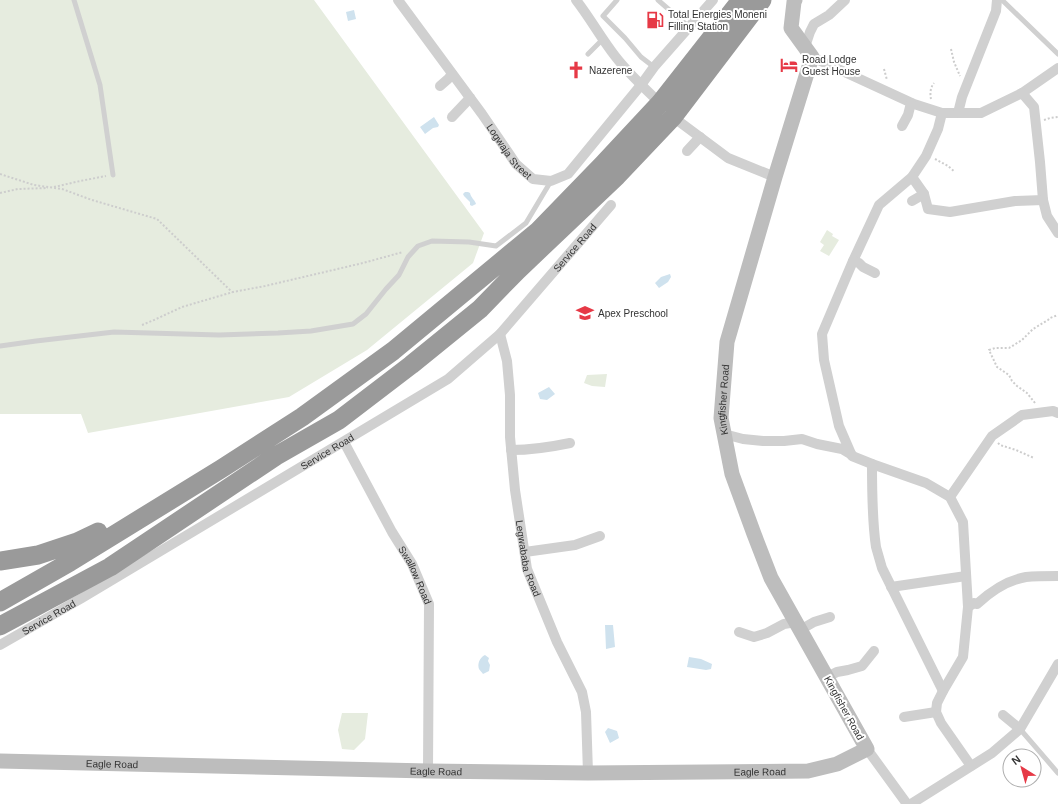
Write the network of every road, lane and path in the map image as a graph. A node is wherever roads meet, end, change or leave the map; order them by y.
1 (74, 0) edge
2 (398, 0) edge
3 (576, 0) edge
4 (617, 0) edge
5 (658, 0) edge
6 (713, 0) edge
7 (740, 0) edge
8 (762, 0) edge
9 (795, 0) edge
10 (845, 0) edge
11 (997, 0) edge
12 (1002, 0) edge
13 (689, 27) junction
14 (603, 39) junction
15 (951, 49) dead end
16 (808, 52) junction
17 (588, 54) dead end
18 (1058, 54) edge
19 (654, 67) junction
20 (1058, 68) edge
21 (452, 74) junction
22 (934, 83) dead end
23 (641, 85) junction
24 (440, 86) dead end
25 (967, 86) junction
26 (1022, 93) junction
27 (470, 98) junction
28 (660, 103) junction
29 (911, 103) junction
30 (938, 112) junction
31 (958, 112) junction
32 (452, 117) dead end
33 (673, 117) junction
34 (1058, 117) edge
35 (1035, 123) junction
36 (902, 126) dead end
37 (700, 137) junction
38 (687, 152) dead end
39 (926, 156) junction
40 (955, 172) dead end
41 (0, 174) edge
42 (113, 175) joint
43 (775, 177) junction
44 (912, 177) junction
45 (551, 181) junction
46 (53, 188) junction
47 (0, 193) edge
48 (924, 194) junction
49 (1043, 200) junction
50 (912, 201) dead end
51 (611, 205) dead end
52 (1058, 233) edge
53 (416, 248) junction
54 (853, 261) junction
55 (875, 272) dead end
56 (233, 292) junction
57 (1058, 315) edge
58 (138, 326) dead end
59 (500, 334) junction
60 (0, 346) edge
61 (1041, 412) junction
62 (1058, 413) edge
63 (724, 434) junction
64 (992, 436) junction
65 (344, 442) junction
66 (570, 443) dead end
67 (511, 450) junction
68 (852, 456) junction
69 (1034, 458) dead end
70 (872, 464) junction
71 (221, 469) junction
72 (950, 498) junction
73 (600, 536) dead end
74 (525, 552) junction
75 (0, 561) edge
76 (966, 576) junction
77 (1058, 576) edge
78 (891, 587) junction
79 (0, 602) edge
80 (968, 607) junction
81 (830, 617) dead end
82 (0, 626) edge
83 (798, 626) junction
84 (739, 632) dead end
85 (0, 645) edge
86 (874, 651) dead end
87 (1058, 664) edge
88 (827, 678) junction
89 (943, 692) junction
90 (936, 712) junction
91 (1002, 715) dead end
92 (904, 717) dead end
93 (1020, 729) junction
94 (867, 749) junction
95 (0, 761) edge
96 (971, 766) junction
97 (428, 771) junction
98 (588, 773) junction
99 (1058, 773) edge
100 (907, 804) edge
101 (910, 804) edge

1 - 42 lane
2 - 21 street, Logwaja Street
3 - 14 street
4 - 19 lane
5 - 13 lane
6 - 13 street
7 - 28 highway
8 - 33 highway
9 - 16 street
10 - 16 street
11 - 25 street
12 - 18 lane
13 - 19 street
14 - 17 lane
14 - 23 street
15 - 25 path
16 - 29 street
16 - 43 street, Kingfisher Road
19 - 23 street
20 - 26 street
21 - 24 street
21 - 27 street, Logwaja Street
22 - 30 path
23 - 28 street
23 - 45 street
25 - 31 street
26 - 31 street
26 - 35 street
27 - 32 street
27 - 45 street, Logwaja Street
28 - 71 highway
29 - 30 street
29 - 36 street
30 - 31 street
30 - 39 street
33 - 37 street
33 - 82 highway
34 - 35 path
35 - 49 street
37 - 38 street
37 - 43 street
39 - 40 path
39 - 44 street
41 - 46 path
42 - 46 path
43 - 63 street, Kingfisher Road
44 - 48 street
44 - 54 street
45 - 53 lane
46 - 47 path
46 - 56 path
48 - 49 street
48 - 50 street
49 - 52 street
51 - 59 street, Service Road
53 - 56 path
53 - 60 lane
54 - 55 street
54 - 68 street
56 - 58 path
57 - 61 path
59 - 65 street, Service Road
59 - 67 street, Legwababa Road
61 - 62 street
61 - 64 street
63 - 68 street
63 - 83 street, Kingfisher Road
64 - 69 path
64 - 72 street
65 - 85 street, Service Road
65 - 97 street, Swallow Road
66 - 67 street
67 - 74 street, Legwababa Road
68 - 70 street
70 - 72 street
70 - 78 street
71 - 75 highway
71 - 79 highway
72 - 76 street
73 - 74 street
74 - 98 street, Legwababa Road
76 - 78 street
76 - 80 street
77 - 80 street
78 - 89 street
80 - 89 street
81 - 83 street
83 - 84 street
83 - 88 street, Kingfisher Road
86 - 88 street
87 - 93 street
88 - 94 street, Kingfisher Road
89 - 90 street
90 - 92 street
90 - 96 street
91 - 93 street
93 - 96 street
93 - 99 lane
94 - 98 street, Eagle Road
94 - 100 street, Kingfisher Road
95 - 97 street, Eagle Road
96 - 101 street
97 - 98 street, Eagle Road

